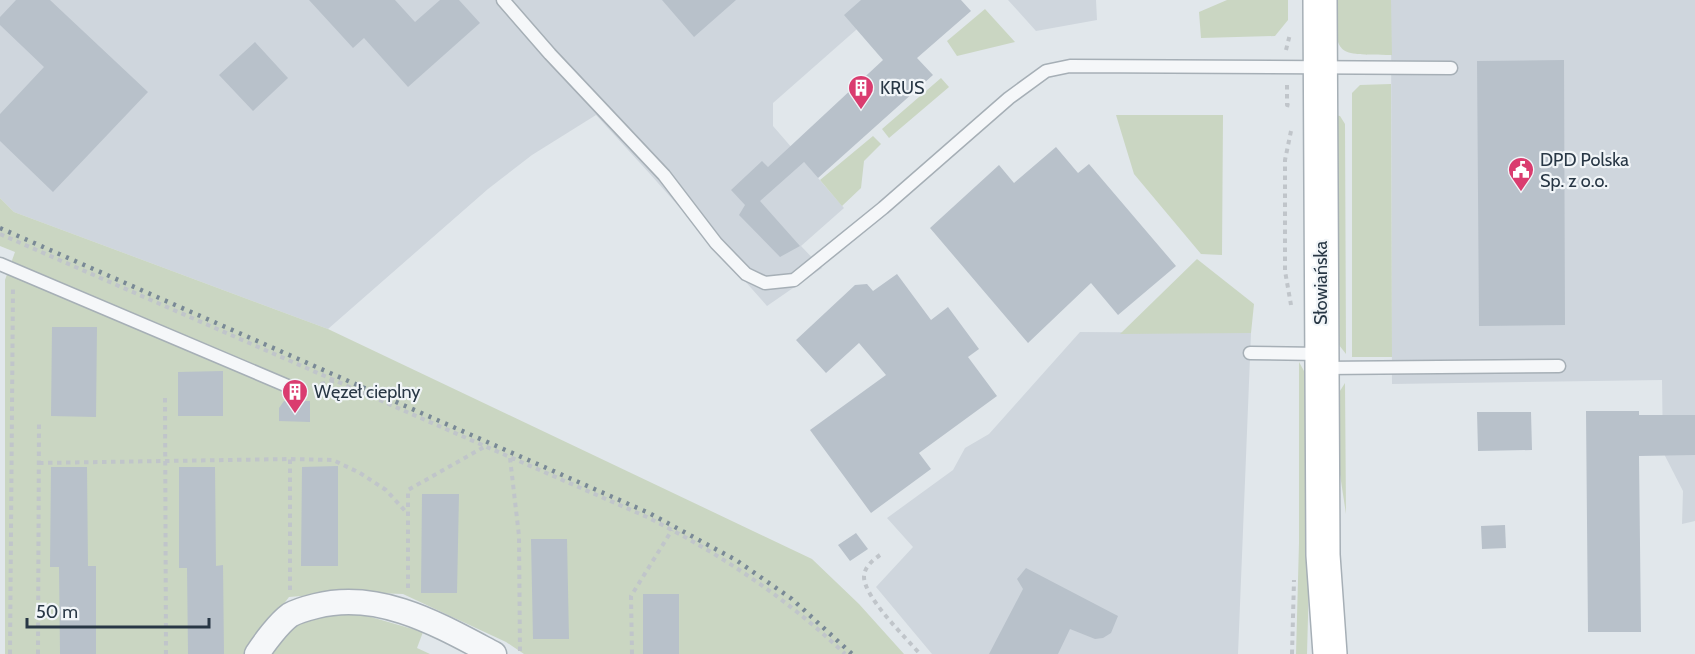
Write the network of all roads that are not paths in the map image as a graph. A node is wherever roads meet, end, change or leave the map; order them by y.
1 (503, 0) edge
2 (1320, 0) edge
3 (1320, 67) junction
4 (1451, 68) dead end
5 (0, 264) edge
6 (1250, 353) dead end
7 (1322, 361) junction
8 (1558, 366) dead end
9 (297, 390) dead end
10 (1323, 567) junction
11 (257, 654) edge
12 (494, 654) edge
13 (1315, 654) edge
14 (1330, 654) edge

1 - 3 lane
2 - 3 main road, Słowiańska
3 - 4 lane
3 - 7 main road, Słowiańska
5 - 9 lane
6 - 7 lane
7 - 8 lane
7 - 10 main road, Słowiańska
10 - 13 main road, Słowiańska
10 - 14 main road, Słowiańska
11 - 12 street

